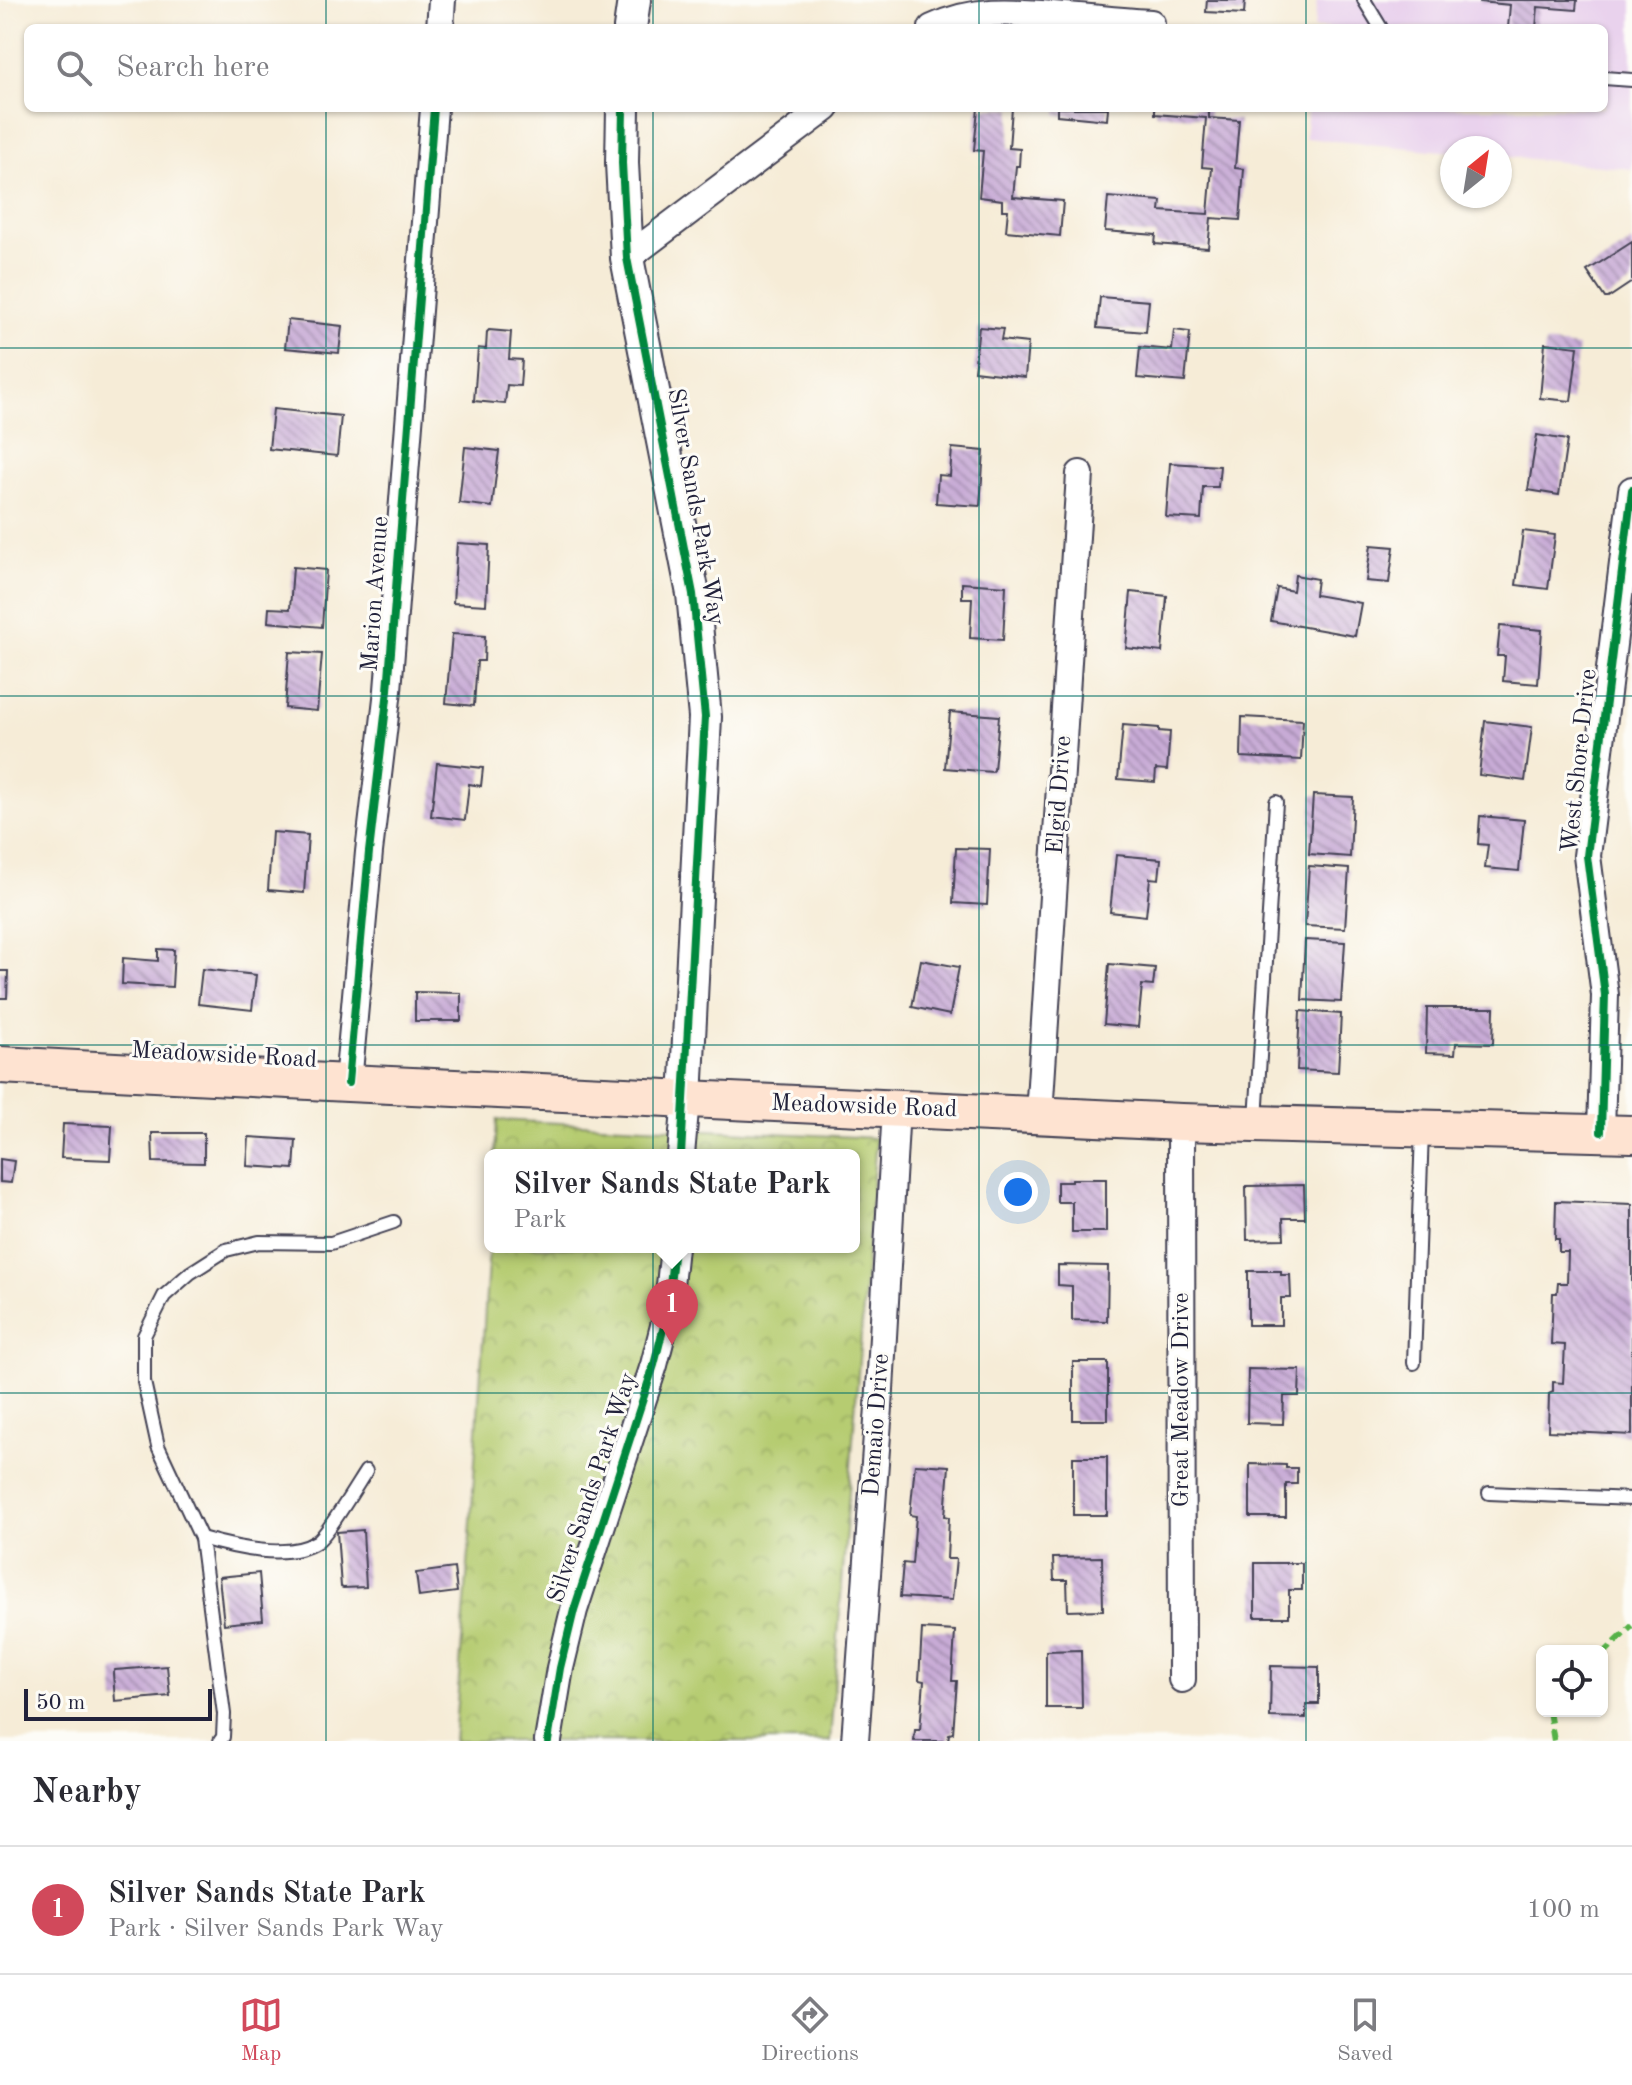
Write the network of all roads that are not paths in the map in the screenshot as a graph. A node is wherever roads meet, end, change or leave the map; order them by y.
1 (442, 0) edge
2 (634, 0) edge
3 (1364, 0) edge
4 (1151, 23) dead end
5 (440, 24) edge
6 (631, 24) edge
7 (943, 24) edge
8 (1379, 24) edge
9 (1608, 78) edge
10 (1632, 80) edge
11 (434, 112) edge
12 (623, 112) edge
13 (821, 112) edge
14 (627, 258) junction
15 (1080, 474) dead end
16 (1632, 490) edge
17 (1276, 802) dead end
18 (0, 1065) edge
19 (348, 1083) junction
20 (686, 1099) junction
21 (896, 1108) junction
22 (1039, 1115) junction
23 (1181, 1122) junction
24 (1256, 1124) junction
25 (1422, 1128) junction
26 (1616, 1133) edge
27 (682, 1149) edge
28 (394, 1222) dead end
29 (673, 1253) edge
30 (1414, 1363) dead end
31 (366, 1471) dead end
32 (1489, 1493) dead end
33 (1632, 1499) edge
34 (201, 1538) junction
35 (1182, 1679) dead end
36 (220, 1741) edge
37 (548, 1741) edge
38 (855, 1741) edge

1 - 5 street
2 - 6 street
3 - 8 lane
4 - 7 street
9 - 10 lane
11 - 19 street, Marion Avenue
12 - 14 street, Silver Sands Park Way
13 - 14 street
14 - 20 street, Silver Sands Park Way
15 - 22 street, Elgid Drive
16 - 26 street, West Shore Drive
17 - 24 lane
18 - 19 main road, Meadowside Road
19 - 20 main road, Meadowside Road
20 - 21 main road, Meadowside Road
20 - 27 street, Silver Sands Park Way
21 - 22 main road, Meadowside Road
21 - 38 street, Demaio Drive
22 - 23 main road, Meadowside Road
23 - 24 main road, Meadowside Road
23 - 35 street, Great Meadow Drive
24 - 25 main road, Meadowside Road
25 - 26 main road, Meadowside Road
25 - 30 lane
28 - 34 lane
29 - 37 street, Silver Sands Park Way
31 - 34 lane
32 - 33 lane
34 - 36 lane

